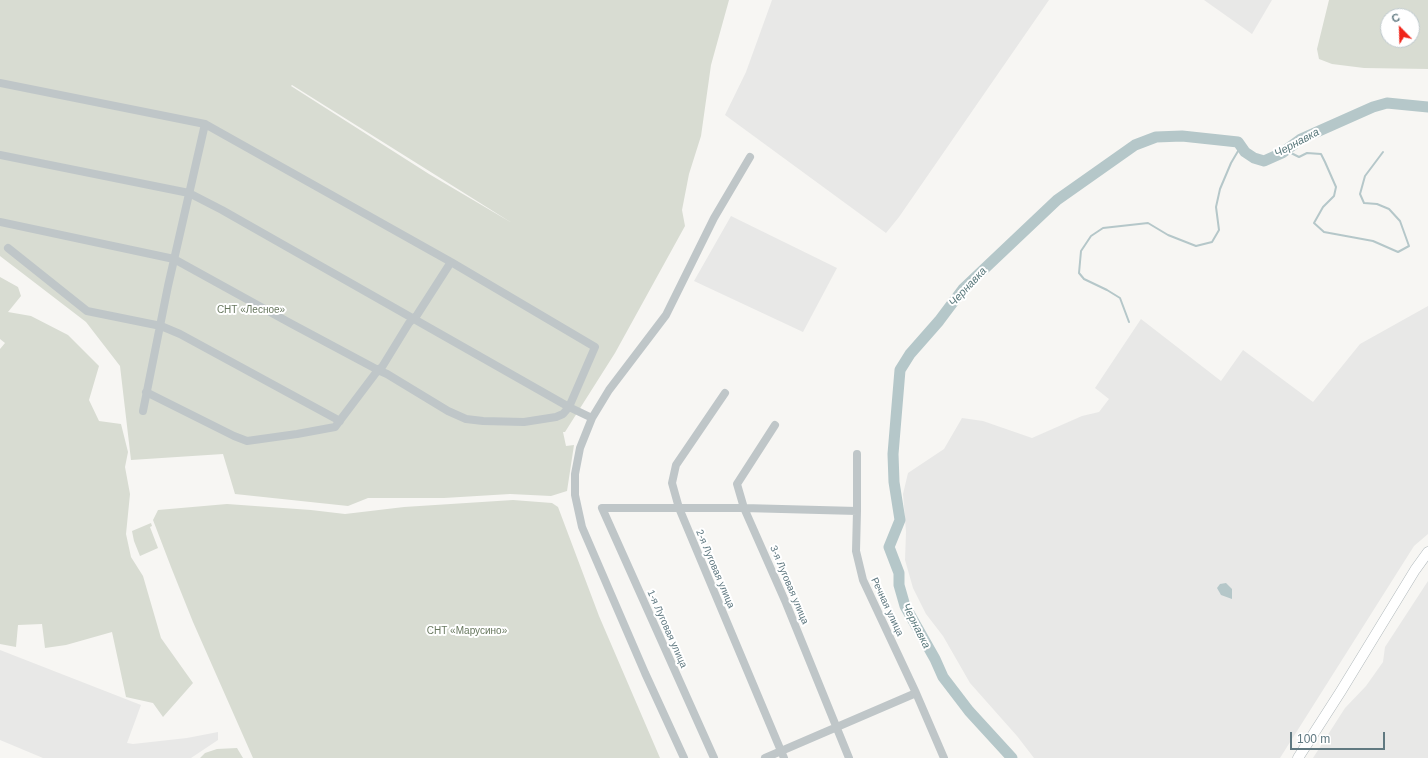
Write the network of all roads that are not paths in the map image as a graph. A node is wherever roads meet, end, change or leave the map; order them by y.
1 (0, 83) edge
2 (205, 124) junction
3 (0, 155) edge
4 (750, 157) dead end
5 (189, 193) junction
6 (0, 222) edge
7 (8, 248) dead end
8 (174, 259) junction
9 (451, 262) junction
10 (413, 318) junction
11 (161, 326) junction
12 (378, 370) junction
13 (146, 392) junction
14 (725, 394) dead end
15 (568, 407) junction
16 (143, 411) dead end
17 (592, 418) junction
18 (340, 421) junction
19 (775, 426) dead end
20 (857, 454) dead end
21 (679, 508) junction
22 (744, 508) junction
23 (857, 511) junction
24 (1428, 552) edge
25 (916, 693) junction
26 (836, 727) junction
27 (783, 754) edge
28 (684, 758) edge
29 (714, 758) edge
30 (765, 758) edge
31 (849, 758) edge
32 (944, 758) edge
33 (1298, 758) edge

1 - 2 street
2 - 5 street
2 - 9 street
3 - 5 street
4 - 17 street
5 - 8 street
5 - 10 street
6 - 8 street
7 - 11 street
8 - 11 street
8 - 12 street
9 - 10 street
9 - 15 street
10 - 12 street
10 - 15 street
11 - 13 street
11 - 18 street
12 - 15 street
12 - 18 street
13 - 16 street
13 - 18 street
14 - 21 street, 2-я Луговая улица
15 - 17 street
17 - 28 street
19 - 22 street, 3-я Луговая улица
20 - 23 street, Речная улица
21 - 22 street
21 - 27 street, 2-я Луговая улица
21 - 29 street, 1-я Луговая улица
22 - 23 street
22 - 26 street, 3-я Луговая улица
23 - 25 street, Речная улица
24 - 33 main road
25 - 26 street
25 - 32 street, Речная улица
26 - 27 street
26 - 31 street, 3-я Луговая улица
27 - 30 street

